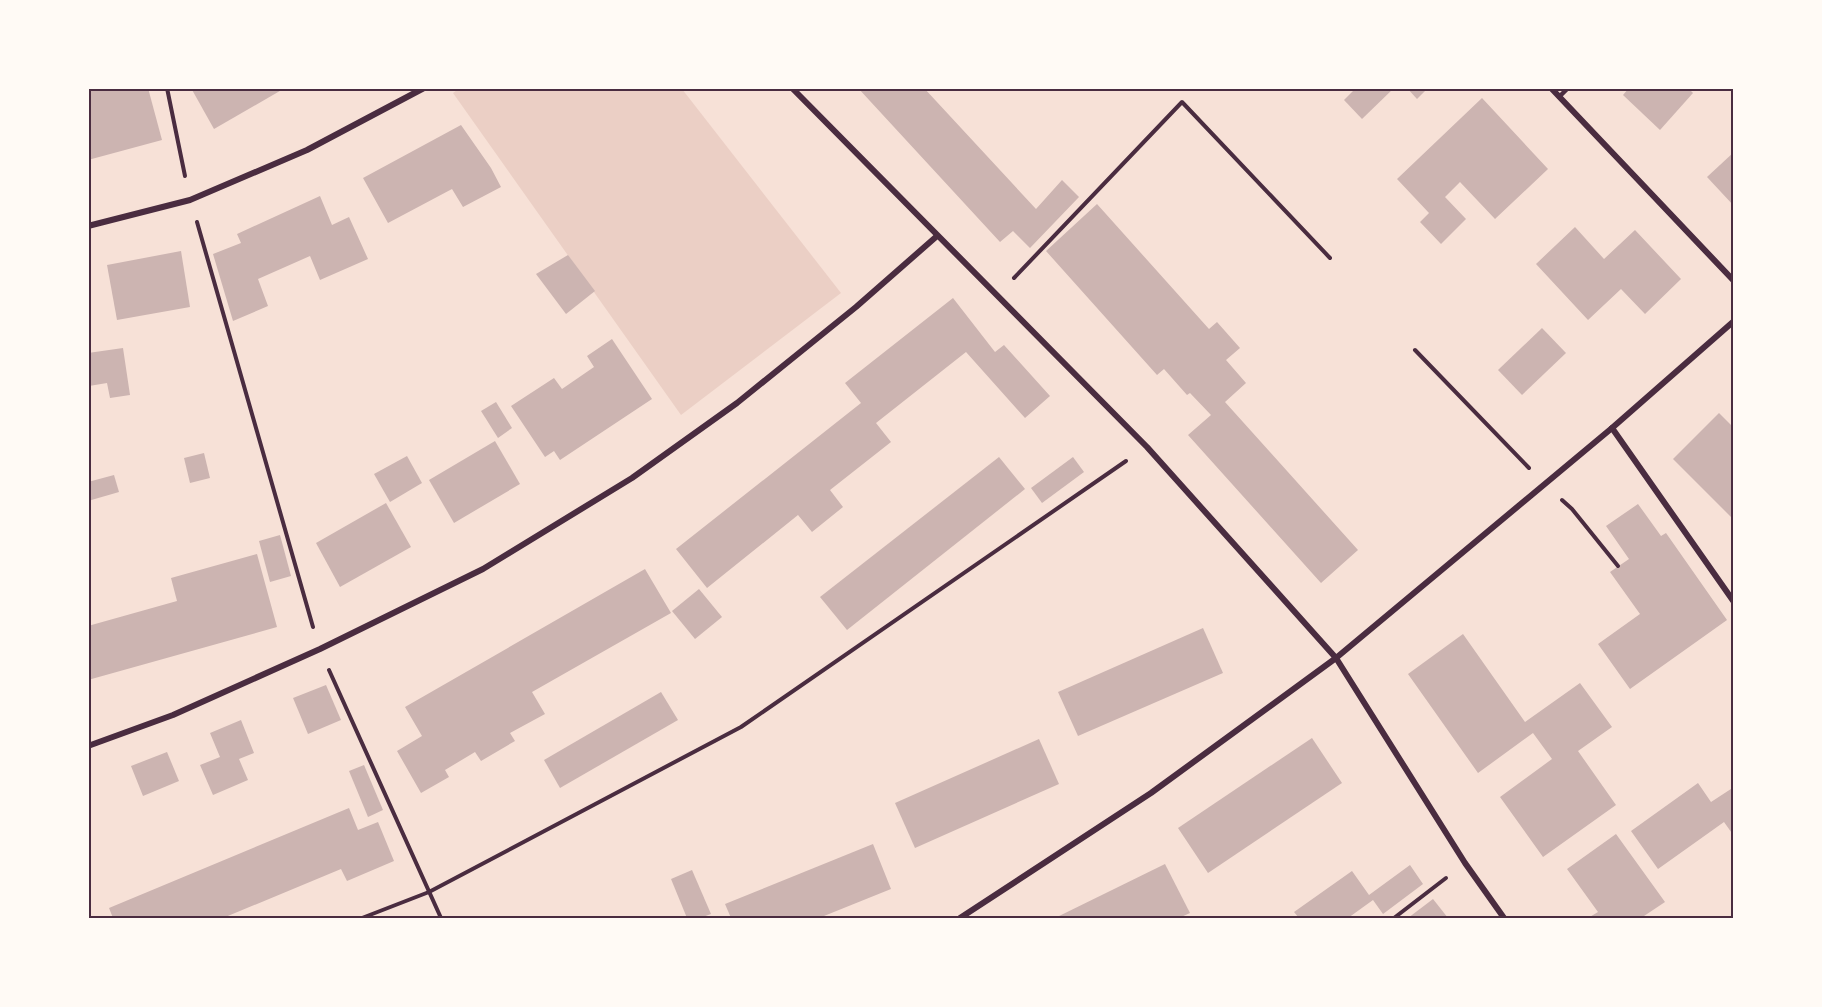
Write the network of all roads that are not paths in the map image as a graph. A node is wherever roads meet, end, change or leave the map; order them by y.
1 (424, 88) edge
2 (792, 88) edge
3 (1551, 88) edge
4 (1568, 88) edge
5 (1559, 97) junction
6 (88, 226) edge
7 (937, 236) junction
8 (1734, 281) edge
9 (1734, 321) edge
10 (1612, 428) junction
11 (1734, 602) edge
12 (1336, 658) junction
13 (88, 746) edge
14 (960, 918) edge
15 (1504, 918) edge

1 - 6 street
2 - 7 street
3 - 5 street
4 - 5 lane
5 - 8 street
7 - 12 street
7 - 13 street
9 - 10 street
10 - 11 street
10 - 12 street
12 - 14 street
12 - 15 street

